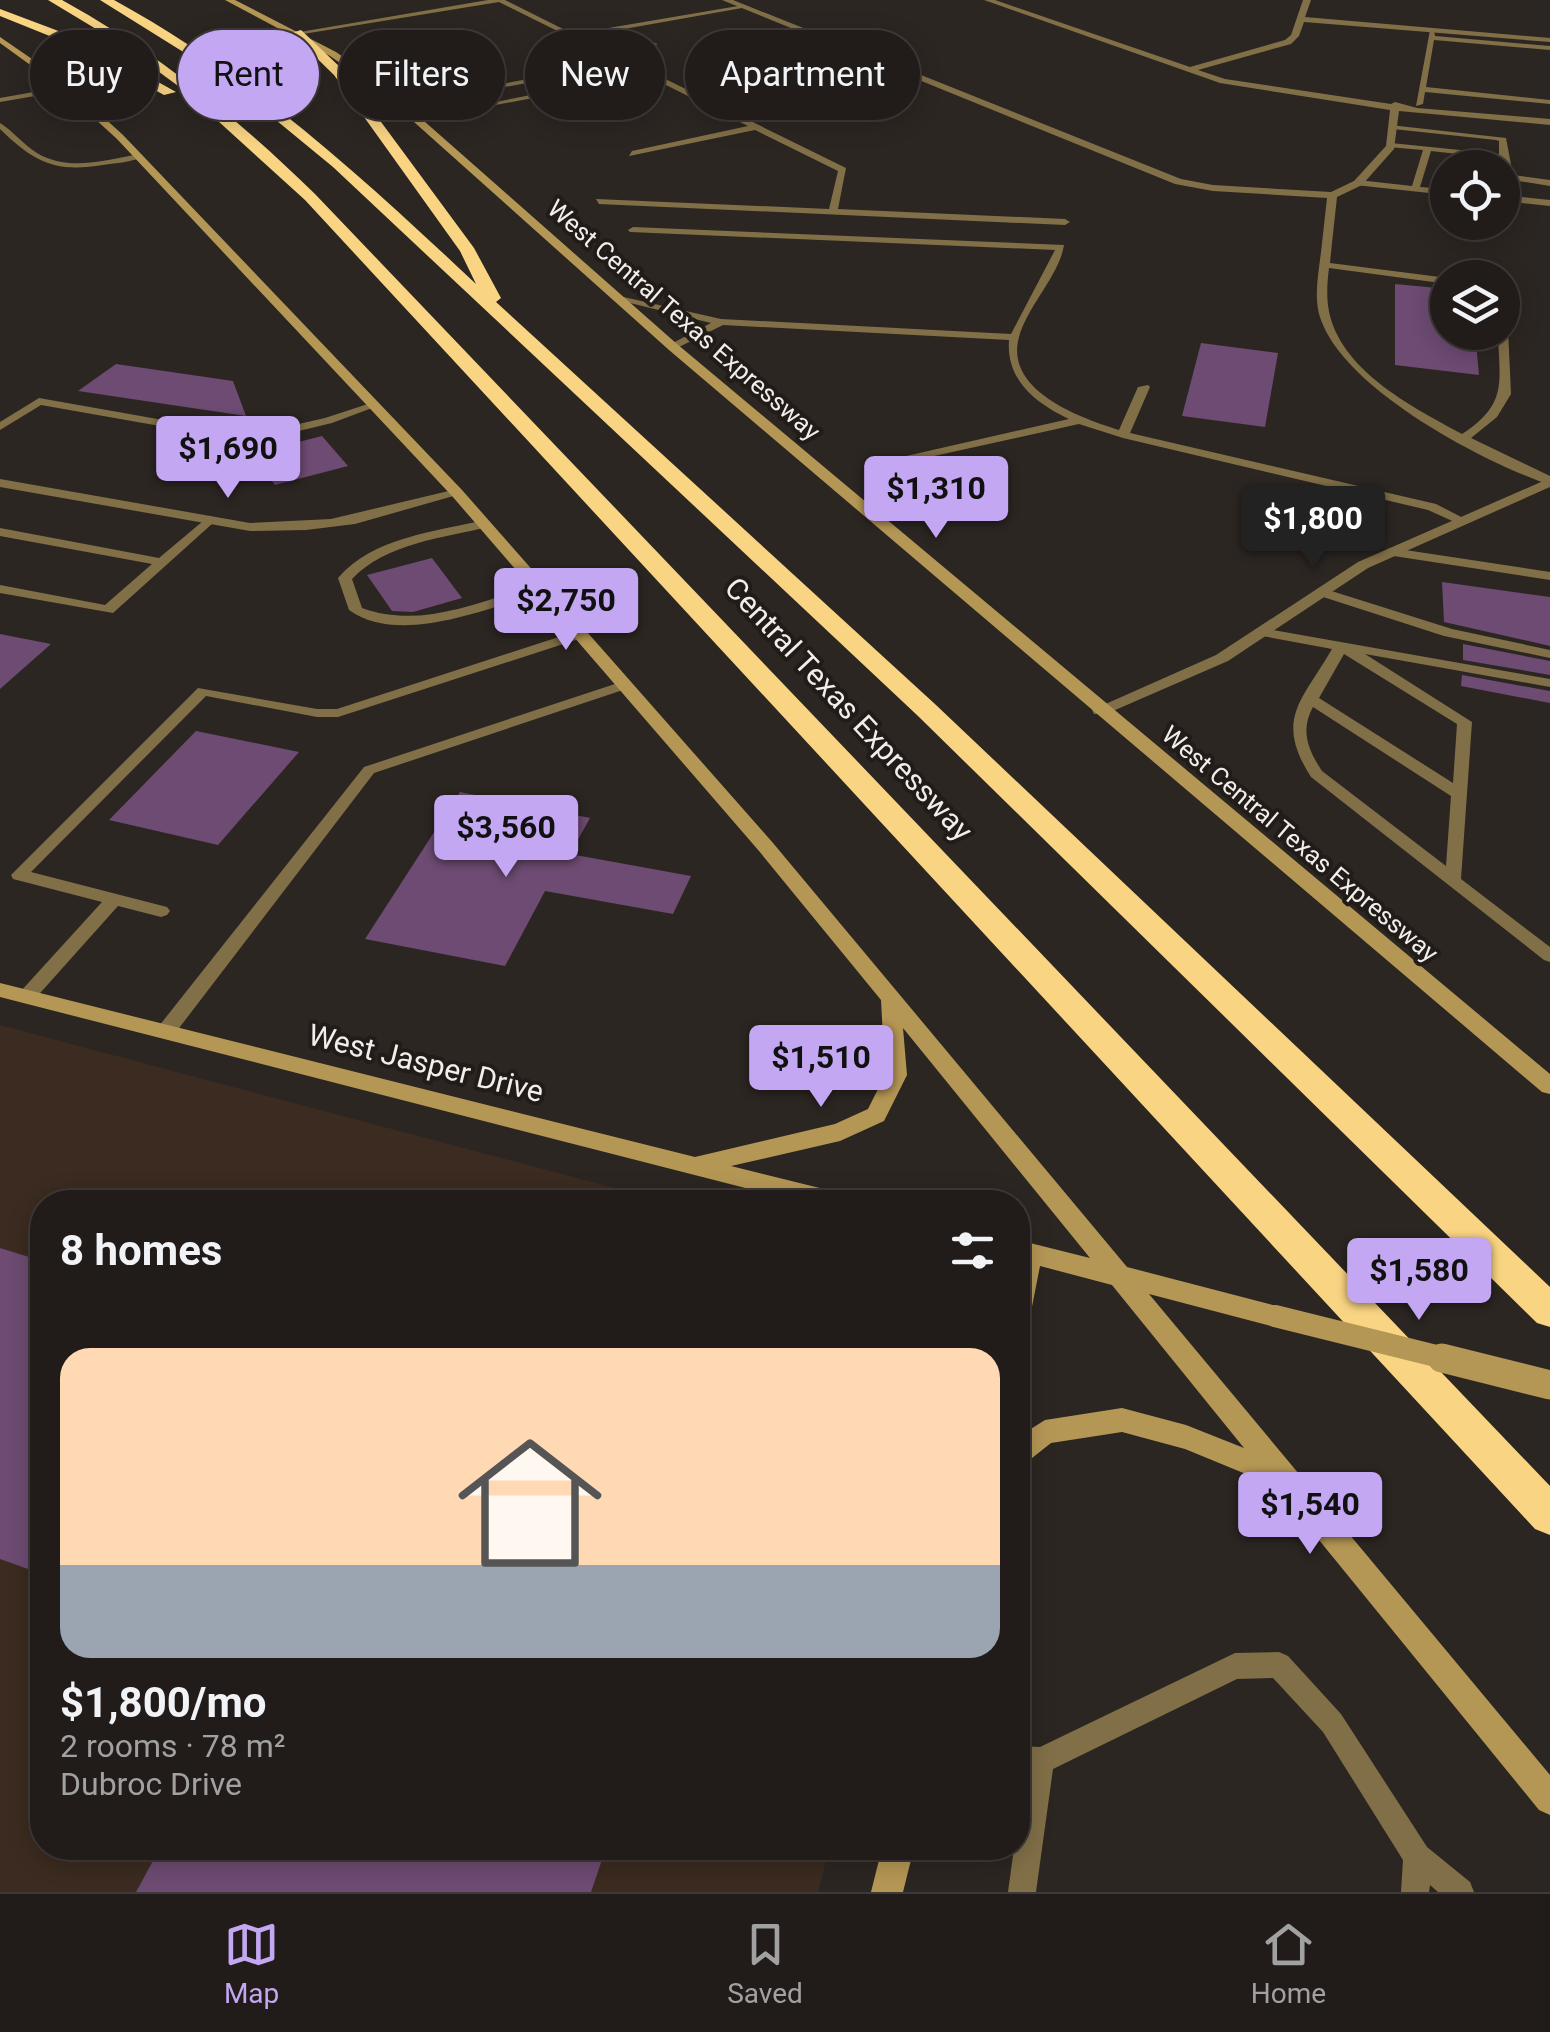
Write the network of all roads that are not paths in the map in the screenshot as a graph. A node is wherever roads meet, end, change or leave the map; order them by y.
1 (54, 0) edge
2 (106, 0) edge
3 (229, 0) edge
4 (726, 0) edge
5 (1011, 0) edge
6 (1307, 0) edge
7 (992, 1) edge
8 (742, 6) junction
9 (0, 12) edge
10 (1301, 19) junction
11 (616, 28) junction
12 (291, 30) edge
13 (315, 30) edge
14 (560, 30) edge
15 (605, 30) edge
16 (620, 30) edge
17 (1431, 34) junction
18 (0, 40) edge
19 (1550, 40) edge
20 (1550, 48) edge
21 (319, 54) edge
22 (30, 61) edge
23 (1190, 70) junction
24 (665, 82) edge
25 (1420, 89) junction
26 (30, 95) edge
27 (0, 100) edge
28 (1548, 103) edge
29 (1419, 104) junction
30 (1395, 105) junction
31 (1550, 114) edge
32 (100, 120) edge
33 (419, 120) edge
34 (1542, 120) edge
35 (0, 125) edge
36 (239, 126) junction
37 (756, 127) junction
38 (1392, 127) junction
39 (1391, 145) junction
40 (18, 146) junction
41 (1428, 148) junction
42 (0, 149) edge
43 (1447, 150) edge
44 (1503, 150) edge
45 (632, 154) dead end
46 (139, 157) junction
47 (1520, 179) edge
48 (1358, 182) junction
49 (1550, 183) edge
50 (1415, 188) junction
51 (1430, 190) edge
52 (1332, 195) junction
53 (1520, 200) edge
54 (599, 201) dead end
55 (1550, 203) edge
56 (833, 212) junction
57 (936, 216) junction
58 (1066, 222) dead end
59 (633, 230) dead end
60 (934, 242) junction
61 (1327, 243) joint
62 (1325, 265) junction
63 (1430, 279) edge
64 (619, 300) junction
65 (502, 318) junction
66 (721, 322) junction
67 (1014, 337) junction
68 (673, 346) junction
69 (1504, 350) edge
70 (1144, 386) dead end
71 (374, 405) junction
72 (1080, 420) junction
73 (0, 427) edge
74 (1123, 435) junction
75 (1462, 439) junction
76 (884, 465) dead end
77 (1550, 482) edge
78 (0, 484) edge
79 (457, 493) junction
80 (209, 520) junction
81 (1463, 521) junction
82 (484, 524) junction
83 (0, 532) edge
84 (1392, 552) junction
85 (162, 562) junction
86 (1550, 576) edge
87 (540, 588) junction
88 (0, 589) edge
89 (1322, 592) junction
90 (1262, 632) junction
91 (580, 634) junction
92 (1341, 646) junction
93 (1550, 654) edge
94 (1550, 684) edge
95 (624, 685) junction
96 (1311, 699) junction
97 (1100, 710) junction
98 (1459, 794) junction
99 (1453, 880) junction
100 (114, 899) junction
101 (160, 911) dead end
102 (1550, 956) edge
103 (0, 990) edge
104 (28, 996) junction
105 (890, 1002) junction
106 (166, 1031) junction
107 (1550, 1086) edge
108 (697, 1165) junction
109 (771, 1190) edge
110 (1030, 1253) edge
111 (1116, 1276) junction
112 (1550, 1311) edge
113 (1550, 1384) edge
114 (1030, 1444) edge
115 (1279, 1474) junction
116 (1548, 1518) edge
117 (1030, 1760) edge
118 (1550, 1799) edge
119 (1416, 1856) junction
120 (895, 1860) edge
121 (1024, 1860) edge
122 (887, 1892) edge
123 (1022, 1892) edge
124 (1415, 1892) edge
125 (1460, 1892) edge

1 - 36 highway, Central Texas Expressway
2 - 65 highway, Central Texas Expressway
3 - 12 main road, West Central Texas Expressway
4 - 8 street
5 - 7 street
6 - 10 street
7 - 23 street
8 - 11 lane
8 - 52 street
9 - 36 highway
10 - 17 street
10 - 23 street
11 - 15 lane
11 - 16 lane
13 - 14 lane
17 - 19 street
17 - 20 lane
17 - 25 lane
18 - 22 main road
21 - 65 highway
23 - 30 street
24 - 37 lane
25 - 28 lane
25 - 29 lane
26 - 27 lane
29 - 30 street
29 - 34 street
30 - 34 street
30 - 38 street
31 - 34 street
32 - 46 main road
33 - 64 main road, West Central Texas Expressway
35 - 40 lane
36 - 116 highway, Central Texas Expressway
37 - 45 lane
37 - 56 lane
38 - 39 street
38 - 44 lane
39 - 41 lane
39 - 48 street
40 - 42 lane
40 - 46 lane
41 - 43 lane
41 - 50 lane
46 - 71 main road
47 - 49 lane
48 - 50 lane
48 - 52 street
50 - 51 lane
52 - 61 street
53 - 55 lane
54 - 56 lane
56 - 57 lane
57 - 58 lane
57 - 60 lane
59 - 60 lane
60 - 67 lane
61 - 62 lane
62 - 63 lane
62 - 75 lane
64 - 66 lane
64 - 68 main road, West Central Texas Expressway
65 - 112 highway, Central Texas Expressway
66 - 67 lane
66 - 68 lane
67 - 72 lane
68 - 97 main road, West Central Texas Expressway
69 - 75 lane
70 - 74 lane
71 - 73 lane
71 - 79 main road
72 - 74 lane
72 - 76 lane
74 - 81 lane
75 - 77 lane
77 - 81 street
78 - 80 street
79 - 80 street
79 - 82 main road
80 - 85 lane
81 - 84 street
82 - 87 main road
82 - 87 lane
83 - 85 lane
84 - 86 lane
84 - 89 street
85 - 88 lane
87 - 91 main road
89 - 90 street
89 - 93 lane
90 - 92 lane
90 - 97 street
91 - 95 main road
91 - 100 lane
92 - 94 lane
92 - 96 lane
92 - 98 lane
95 - 105 main road
95 - 106 lane
96 - 98 lane
96 - 99 lane
97 - 107 main road, West Central Texas Expressway
98 - 99 lane
99 - 102 lane
100 - 101 lane
100 - 104 lane
103 - 104 main road, West Jasper Drive
104 - 106 main road, West Jasper Drive
105 - 108 main road
105 - 111 main road
106 - 108 main road, West Jasper Drive
108 - 109 main road, West Jasper Drive
110 - 111 main road
111 - 113 main road, bridge
111 - 115 main road
114 - 115 main road
115 - 118 main road
117 - 119 lane
119 - 124 lane
119 - 125 lane
120 - 122 main road
121 - 123 lane

